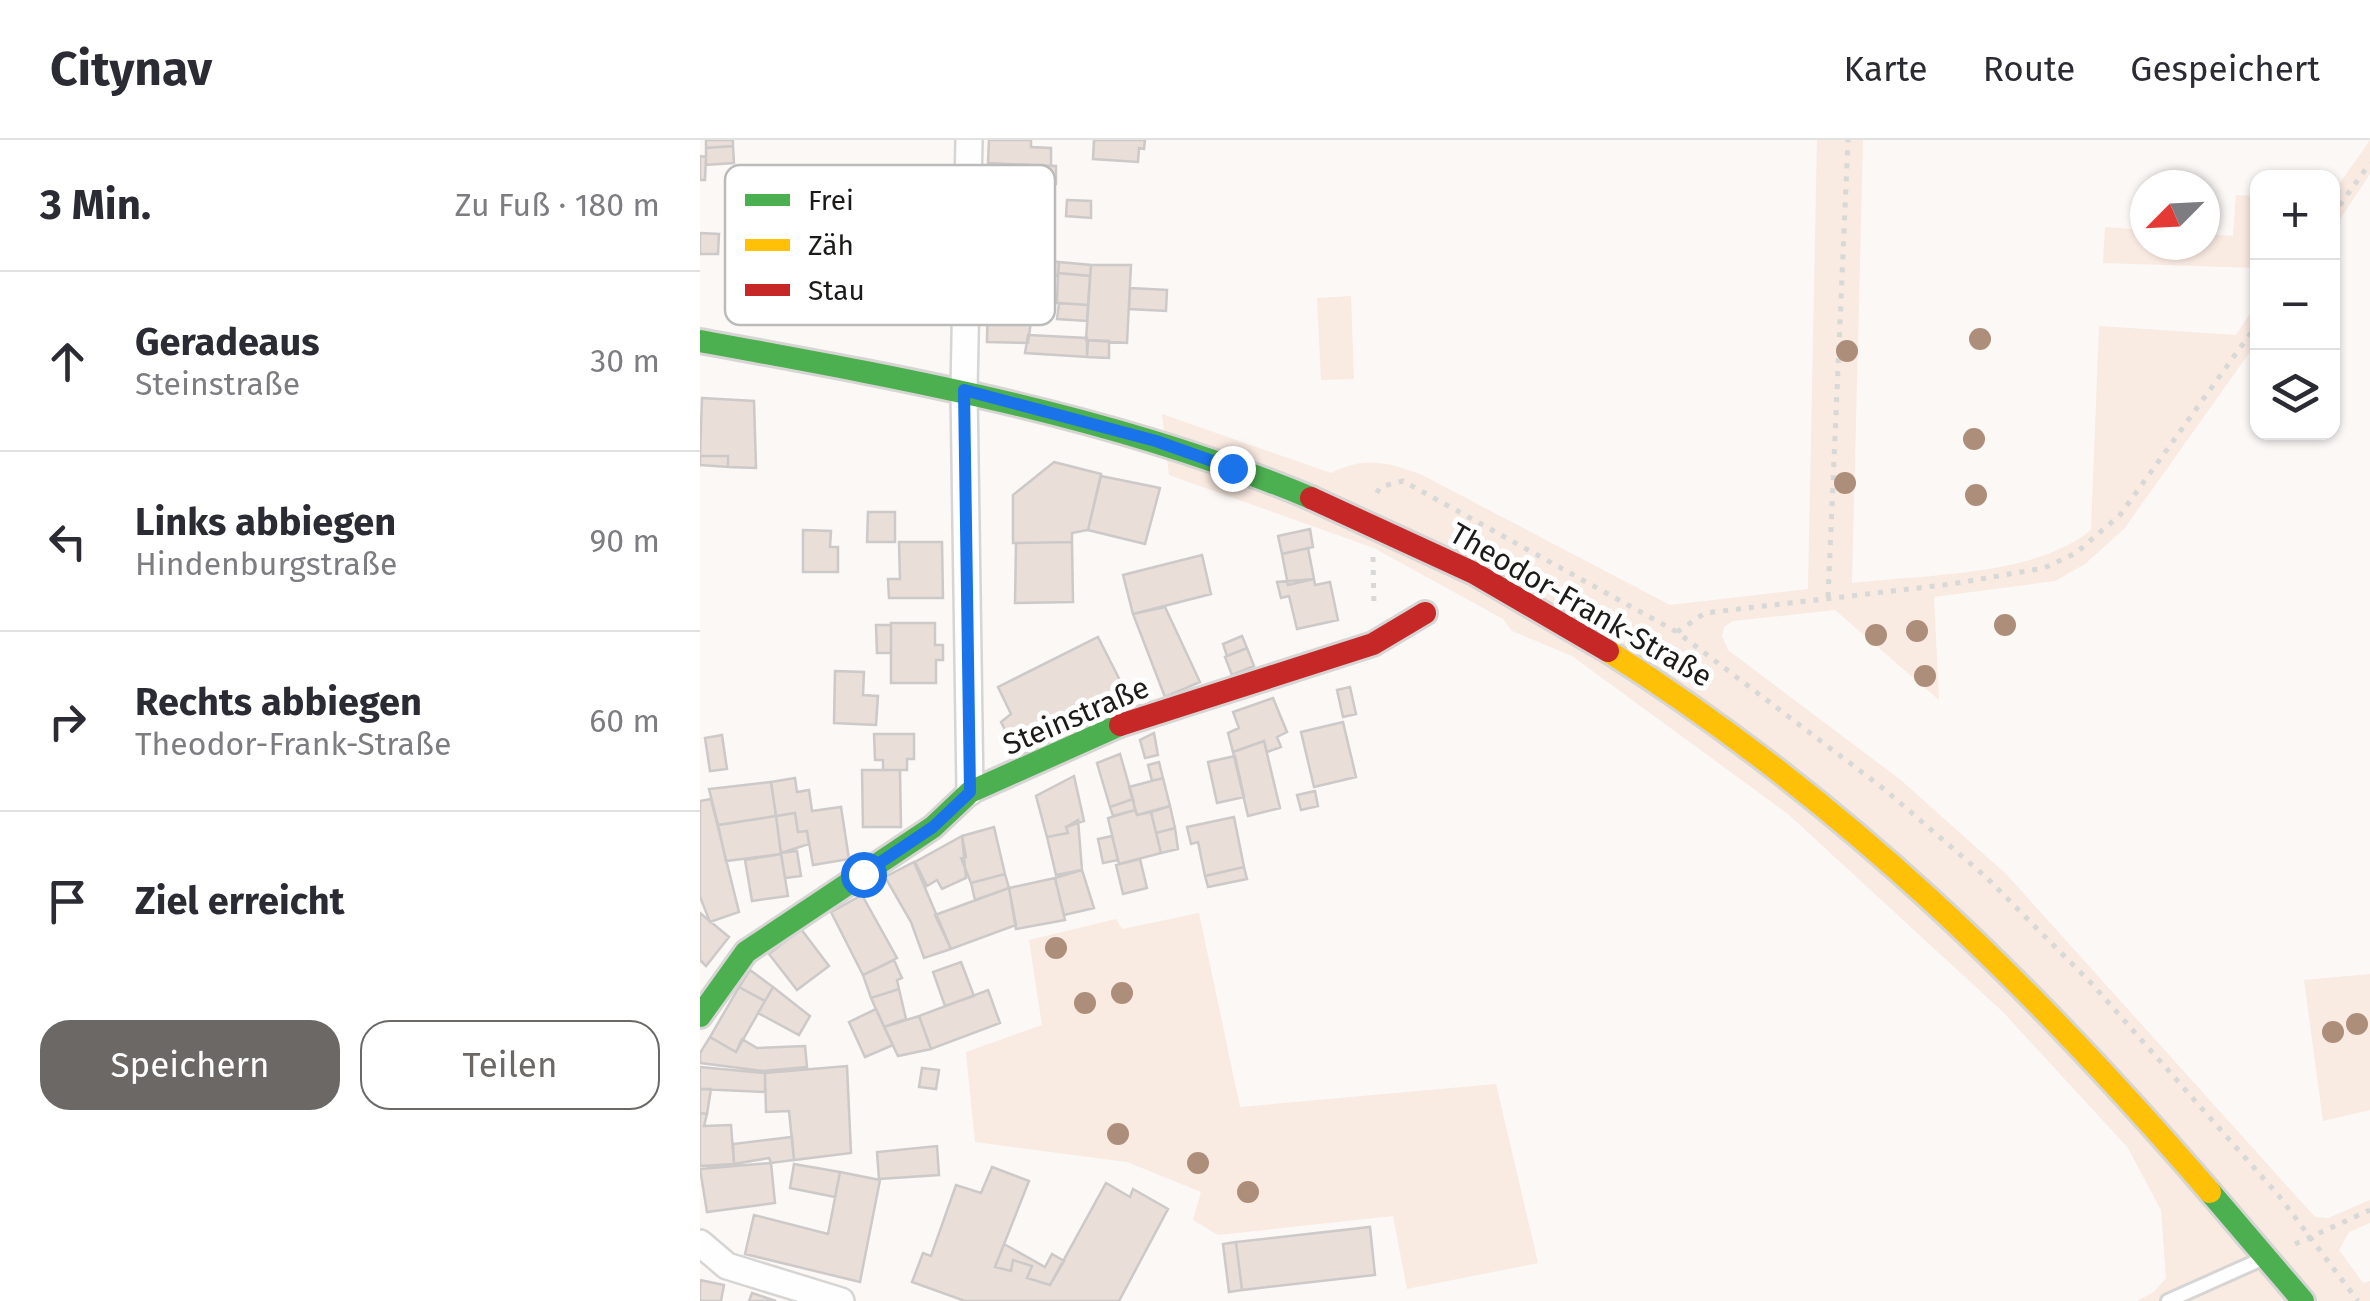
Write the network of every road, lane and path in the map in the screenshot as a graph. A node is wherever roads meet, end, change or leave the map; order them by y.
1 (968, 140) edge
2 (1848, 140) edge
3 (2370, 163) edge
4 (968, 165) edge
5 (2340, 205) edge
6 (965, 325) edge
7 (2250, 334) edge
8 (700, 341) edge
9 (964, 390) junction
10 (1366, 521) junction
11 (1828, 597) junction
12 (1425, 613) dead end
13 (1676, 632) dead end
14 (1372, 644) junction
15 (970, 792) junction
16 (700, 1016) edge
17 (2370, 1210) edge
18 (700, 1244) edge
19 (2266, 1258) junction
20 (727, 1266) junction
21 (700, 1268) edge
22 (841, 1301) edge
23 (2168, 1301) edge
24 (2303, 1301) edge

1 - 4 street
2 - 11 path
3 - 5 path
6 - 9 street
7 - 11 path
8 - 9 main road, Theodor-Frank-Straße
9 - 10 main road, Theodor-Frank-Straße
9 - 15 street
10 - 14 path
10 - 19 main road, Theodor-Frank-Straße
11 - 13 path
12 - 14 main road, Steinstraße
14 - 15 main road, Steinstraße
15 - 16 main road, Steinstraße
17 - 19 path
18 - 20 street
19 - 23 lane
19 - 24 main road, Theodor-Frank-Straße
20 - 21 street
20 - 22 street

